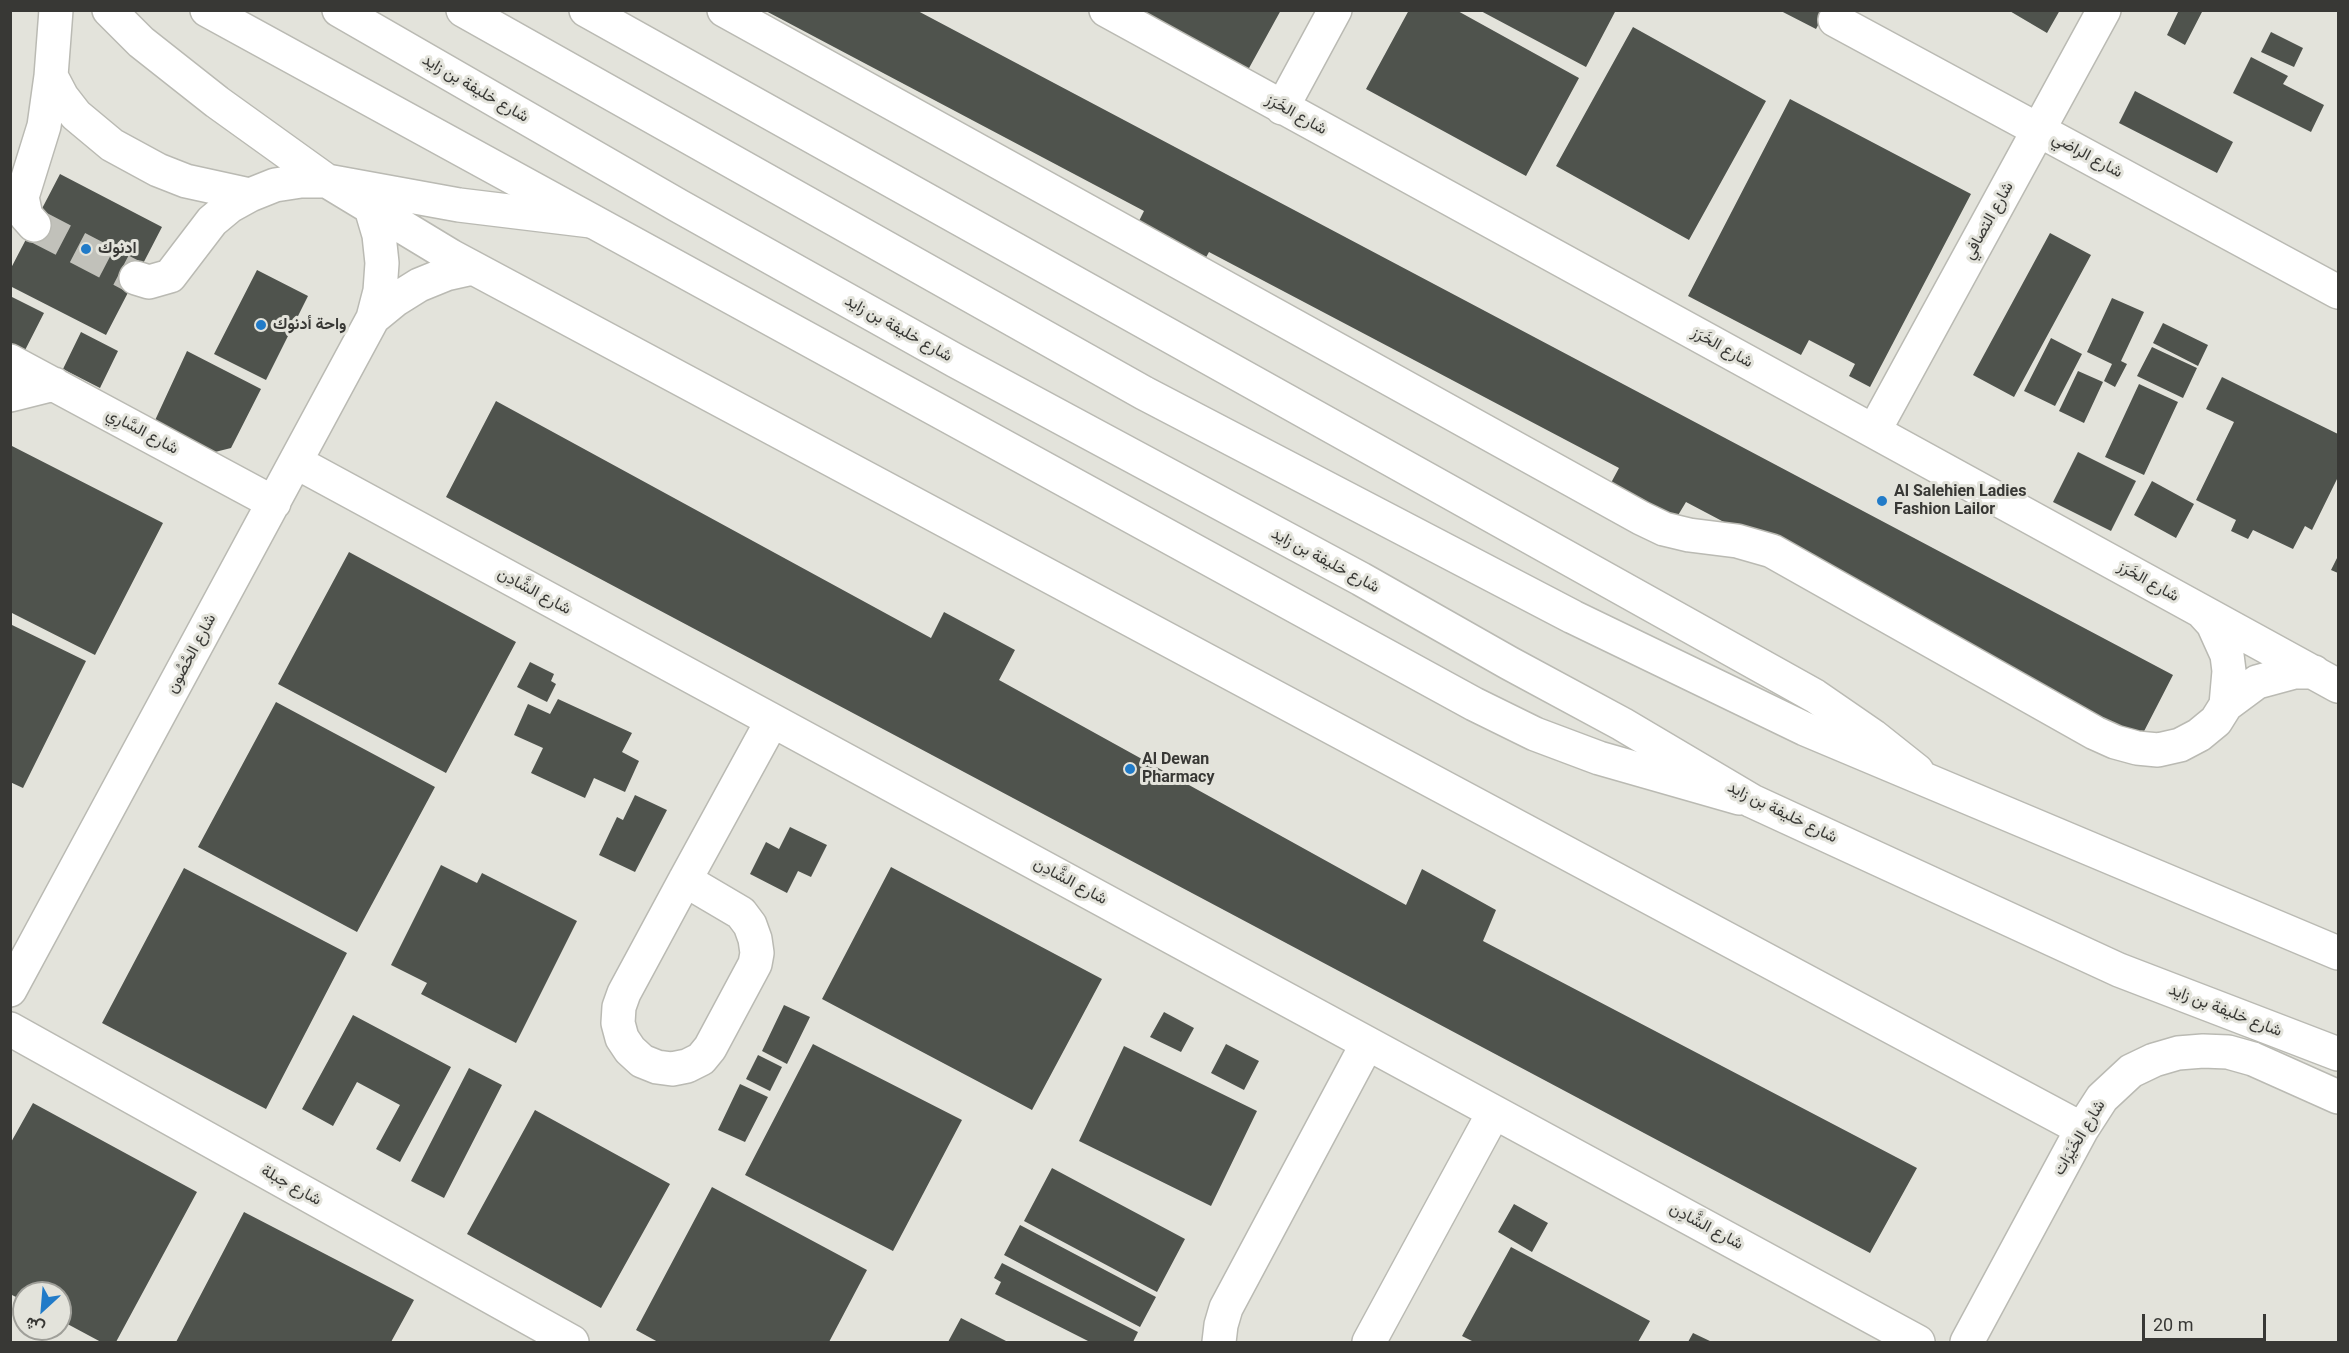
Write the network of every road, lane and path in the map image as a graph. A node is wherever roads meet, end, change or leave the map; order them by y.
1 (56, 10) edge
2 (109, 10) edge
3 (207, 10) edge
4 (339, 10) edge
5 (463, 10) edge
6 (586, 10) edge
7 (724, 10) edge
8 (1106, 10) edge
9 (1335, 10) edge
10 (2104, 10) edge
11 (1835, 20) dead end
12 (51, 76) junction
13 (1282, 108) junction
14 (2039, 130) junction
15 (327, 181) junction
16 (250, 195) junction
17 (371, 208) junction
18 (591, 221) junction
19 (34, 225) tunnel mouth
20 (473, 268) junction
21 (136, 278) tunnel mouth
22 (2338, 292) edge
23 (373, 318) junction
24 (10, 362) edge
25 (54, 384) junction
26 (10, 395) edge
27 (1874, 431) junction
28 (296, 462) junction
29 (274, 503) junction
30 (2202, 611) junction
31 (2326, 679) edge
32 (2226, 705) junction
33 (772, 721) junction
34 (1928, 780) junction
35 (1752, 801) junction
36 (685, 880) junction
37 (2338, 953) edge
38 (10, 990) edge
39 (10, 1029) edge
40 (1367, 1044) junction
41 (2338, 1053) edge
42 (2338, 1097) edge
43 (1494, 1112) junction
44 (2082, 1129) junction
45 (572, 1342) edge
46 (1219, 1342) edge
47 (1369, 1342) edge
48 (1918, 1342) edge
49 (1968, 1342) edge

1 - 12 main road
2 - 15 main road
3 - 18 main road
4 - 35 main road, شارع خليفة بن زايد
5 - 34 main road
6 - 34 main road
7 - 32 main road
8 - 13 main road, شارع الخَرَز
9 - 13 main road
10 - 14 main road, شارع التصافي
11 - 14 main road, شارع الراضي
12 - 16 main road
12 - 19 main road
13 - 27 main road, شارع الخَرَز
14 - 22 main road, شارع الراضي
14 - 27 main road, شارع التصافي
15 - 16 main road
15 - 17 main road
15 - 18 main road
16 - 21 main road
17 - 20 main road
17 - 23 main road, شارع الحُصُون
18 - 35 main road
20 - 23 main road, شارع الحُصُون
20 - 44 main road
23 - 28 main road, شارع الحُصُون
24 - 25 main road, شارع السَّارِي
25 - 26 main road
25 - 29 main road, شارع السَّارِي
27 - 30 main road, شارع الخَرَز
28 - 29 main road, شارع الحُصُون
28 - 33 main road, شارع الشَّادِن
29 - 38 main road, شارع الحُصُون
30 - 31 main road, شارع الخَرَز
30 - 32 main road
31 - 32 main road
33 - 36 main road
33 - 40 main road, شارع الشَّادِن
34 - 37 main road
35 - 41 main road, شارع خليفة بن زايد
36 - 36 main road
39 - 45 main road, شارع جبلة
40 - 43 main road, شارع الشَّادِن
40 - 46 main road
42 - 44 main road, شارع الخَيْرَات
43 - 47 main road
43 - 48 main road, شارع الشَّادِن
44 - 49 main road, شارع الخَيْرَات

